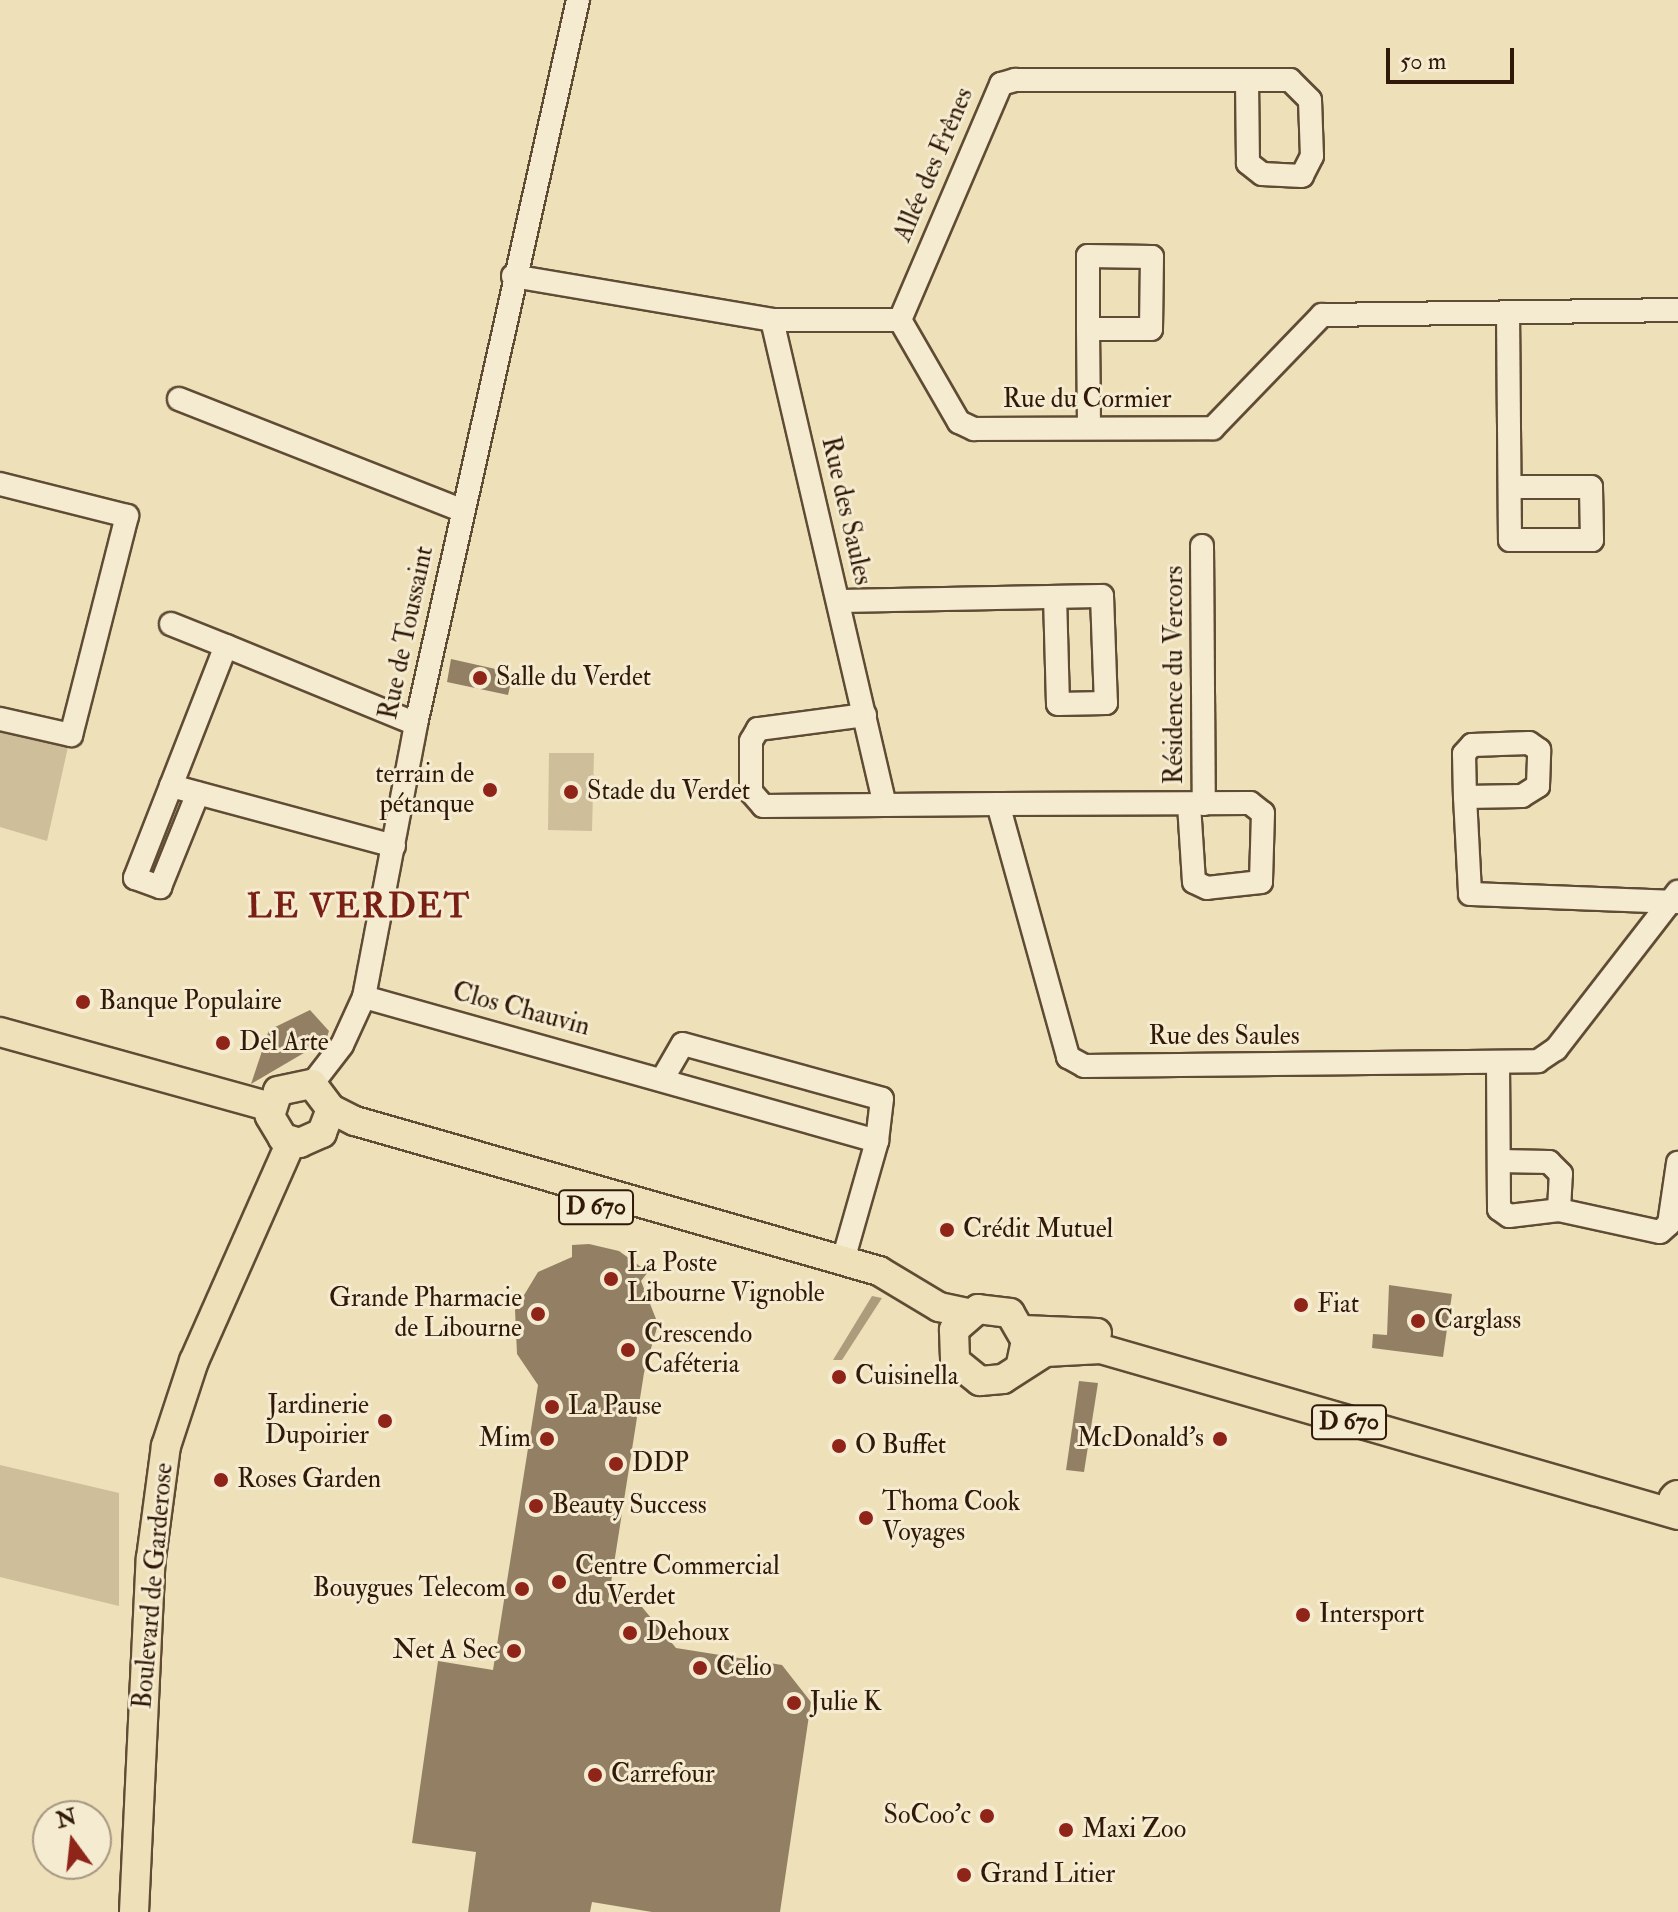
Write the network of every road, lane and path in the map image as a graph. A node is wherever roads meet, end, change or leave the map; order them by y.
1 (578, 0) edge
2 (1247, 80) junction
3 (513, 276) junction
4 (1678, 310) edge
5 (1508, 312) junction
6 (772, 320) junction
7 (900, 320) junction
8 (1088, 329) dead end
9 (179, 399) dead end
10 (1089, 428) junction
11 (0, 484) edge
12 (1510, 487) dead end
13 (463, 511) junction
14 (1202, 546) dead end
15 (1055, 597) junction
16 (839, 601) junction
17 (171, 624) dead end
18 (226, 646) junction
19 (865, 715) junction
20 (0, 719) edge
21 (416, 724) junction
22 (171, 786) junction
23 (198, 793) junction
24 (1465, 797) dead end
25 (998, 804) junction
26 (1197, 804) junction
27 (885, 805) junction
28 (394, 846) junction
29 (1676, 897) edge
30 (364, 997) junction
31 (0, 1032) edge
32 (1498, 1063) junction
33 (663, 1078) junction
34 (312, 1084) junction
35 (270, 1107) junction
36 (326, 1121) junction
37 (877, 1141) junction
38 (291, 1142) junction
39 (1499, 1161) junction
40 (1678, 1163) edge
41 (1559, 1210) junction
42 (843, 1260) junction
43 (968, 1313) junction
44 (1023, 1330) junction
45 (951, 1341) junction
46 (1021, 1364) junction
47 (1677, 1503) edge
48 (134, 1912) edge

1 - 3 street, Rue de Toussaint
2 - 2 street, Allée des Frênes
2 - 7 street, Allée des Frênes
3 - 6 street
3 - 13 street, Rue de Toussaint
4 - 5 street, Rue du Cormier
5 - 10 street, Rue du Cormier
5 - 12 street
6 - 7 street
6 - 16 street, Rue des Saules
7 - 10 street, Rue du Cormier
8 - 10 street
9 - 13 street
11 - 20 street
13 - 21 street, Rue de Toussaint
14 - 26 street, Résidence du Vercors
15 - 15 street
15 - 16 street
16 - 19 street, Rue des Saules
17 - 18 street
18 - 21 street
18 - 22 street
19 - 27 street, Rue des Saules
19 - 27 street
21 - 28 street, Rue de Toussaint
22 - 23 street
22 - 23 street
23 - 28 street
24 - 29 street
25 - 26 street
25 - 27 street
25 - 32 street, Rue des Saules
26 - 26 street, Résidence du Vercors
28 - 30 street, Rue de Toussaint
29 - 32 street, Rue des Saules
30 - 33 street, Clos Chauvin
30 - 34 street, Rue de Toussaint
31 - 35 main road
32 - 39 street
33 - 37 street, Clos Chauvin
33 - 37 street
34 - 35 main road
34 - 36 main road
35 - 38 main road
36 - 38 main road
36 - 42 main road, D 670
36 - 45 main road, D 670
37 - 42 street
38 - 48 main road, Boulevard de Garderose
39 - 41 street
39 - 41 street
40 - 41 street
42 - 43 main road, D 670
43 - 44 main road
43 - 45 main road
44 - 46 main road
44 - 47 main road, D 670
45 - 46 main road
46 - 47 main road, D 670

